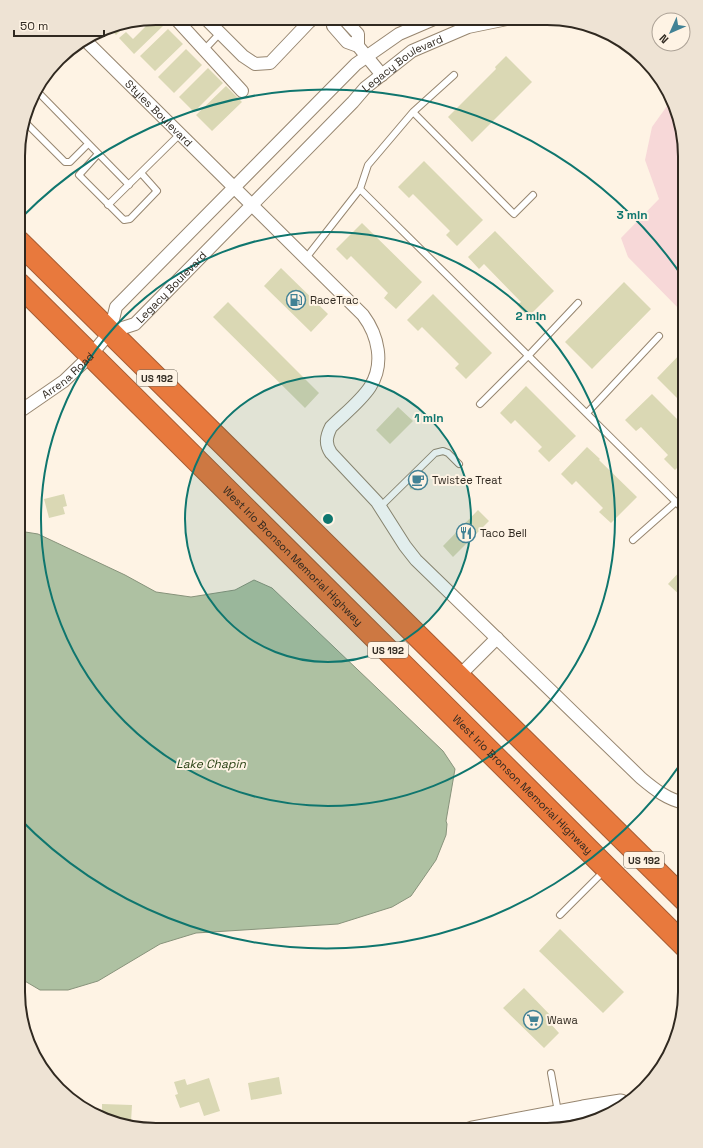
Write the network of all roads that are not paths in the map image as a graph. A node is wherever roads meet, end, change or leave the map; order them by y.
1 (182, 25) edge
2 (212, 25) edge
3 (306, 25) edge
4 (333, 25) edge
5 (350, 25) edge
6 (420, 25) edge
7 (478, 25) edge
8 (220, 34) junction
9 (89, 44) edge
10 (358, 46) junction
11 (205, 50) junction
12 (367, 56) junction
13 (382, 75) junction
14 (454, 76) dead end
15 (242, 90) dead end
16 (40, 94) edge
17 (413, 112) junction
18 (28, 125) edge
19 (180, 134) junction
20 (88, 144) junction
21 (98, 154) junction
22 (141, 173) junction
23 (129, 185) junction
24 (234, 187) junction
25 (360, 189) junction
26 (533, 195) dead end
27 (252, 204) junction
28 (108, 205) junction
29 (25, 248) edge
30 (306, 258) junction
31 (25, 290) edge
32 (578, 303) dead end
33 (110, 332) junction
34 (659, 336) dead end
35 (91, 355) junction
36 (528, 356) junction
37 (480, 404) dead end
38 (25, 408) edge
39 (586, 413) junction
40 (459, 464) dead end
41 (676, 502) joint
42 (380, 507) junction
43 (633, 540) dead end
44 (497, 638) junction
45 (405, 667) junction
46 (459, 676) junction
47 (678, 801) edge
48 (606, 868) junction
49 (678, 893) edge
50 (560, 915) dead end
51 (678, 939) edge
52 (550, 1073) dead end
53 (616, 1104) edge
54 (558, 1113) junction
55 (507, 1123) edge

1 - 11 street
2 - 8 street
3 - 8 street
4 - 10 street
5 - 10 street
6 - 12 street, Legacy Boulevard
7 - 13 street, Legacy Boulevard
8 - 11 lane
9 - 19 street, Styles Boulevard
10 - 12 street
11 - 15 street
12 - 13 street
12 - 24 street, Legacy Boulevard
13 - 27 street, Legacy Boulevard
14 - 17 lane
16 - 20 lane
17 - 25 lane
17 - 26 lane
18 - 20 lane
19 - 22 lane
19 - 24 street, Styles Boulevard
20 - 21 lane
21 - 23 lane
21 - 28 lane
22 - 23 lane
22 - 28 lane
23 - 28 lane
24 - 27 street, Styles Boulevard
24 - 33 street, Legacy Boulevard
25 - 30 lane
25 - 36 lane
27 - 30 street, Styles Boulevard
27 - 33 street, Legacy Boulevard
29 - 33 highway, US 192
30 - 42 street, Styles Boulevard
31 - 35 highway, West Irlo Bronson Memorial Highway / US 192
32 - 36 lane
33 - 35 street, Arrena Road
33 - 46 highway, US 192
34 - 39 lane
35 - 38 street, Arrena Road
35 - 45 highway, West Irlo Bronson Memorial Highway / US 192
36 - 37 lane
36 - 39 lane
39 - 41 lane
40 - 42 lane
41 - 43 lane
42 - 44 street
44 - 46 street
44 - 47 street
45 - 46 highway
45 - 48 highway, West Irlo Bronson Memorial Highway / US 192
46 - 49 highway, US 192
48 - 50 lane
48 - 51 highway, West Irlo Bronson Memorial Highway / US 192
52 - 54 lane
53 - 54 main road
54 - 55 main road

